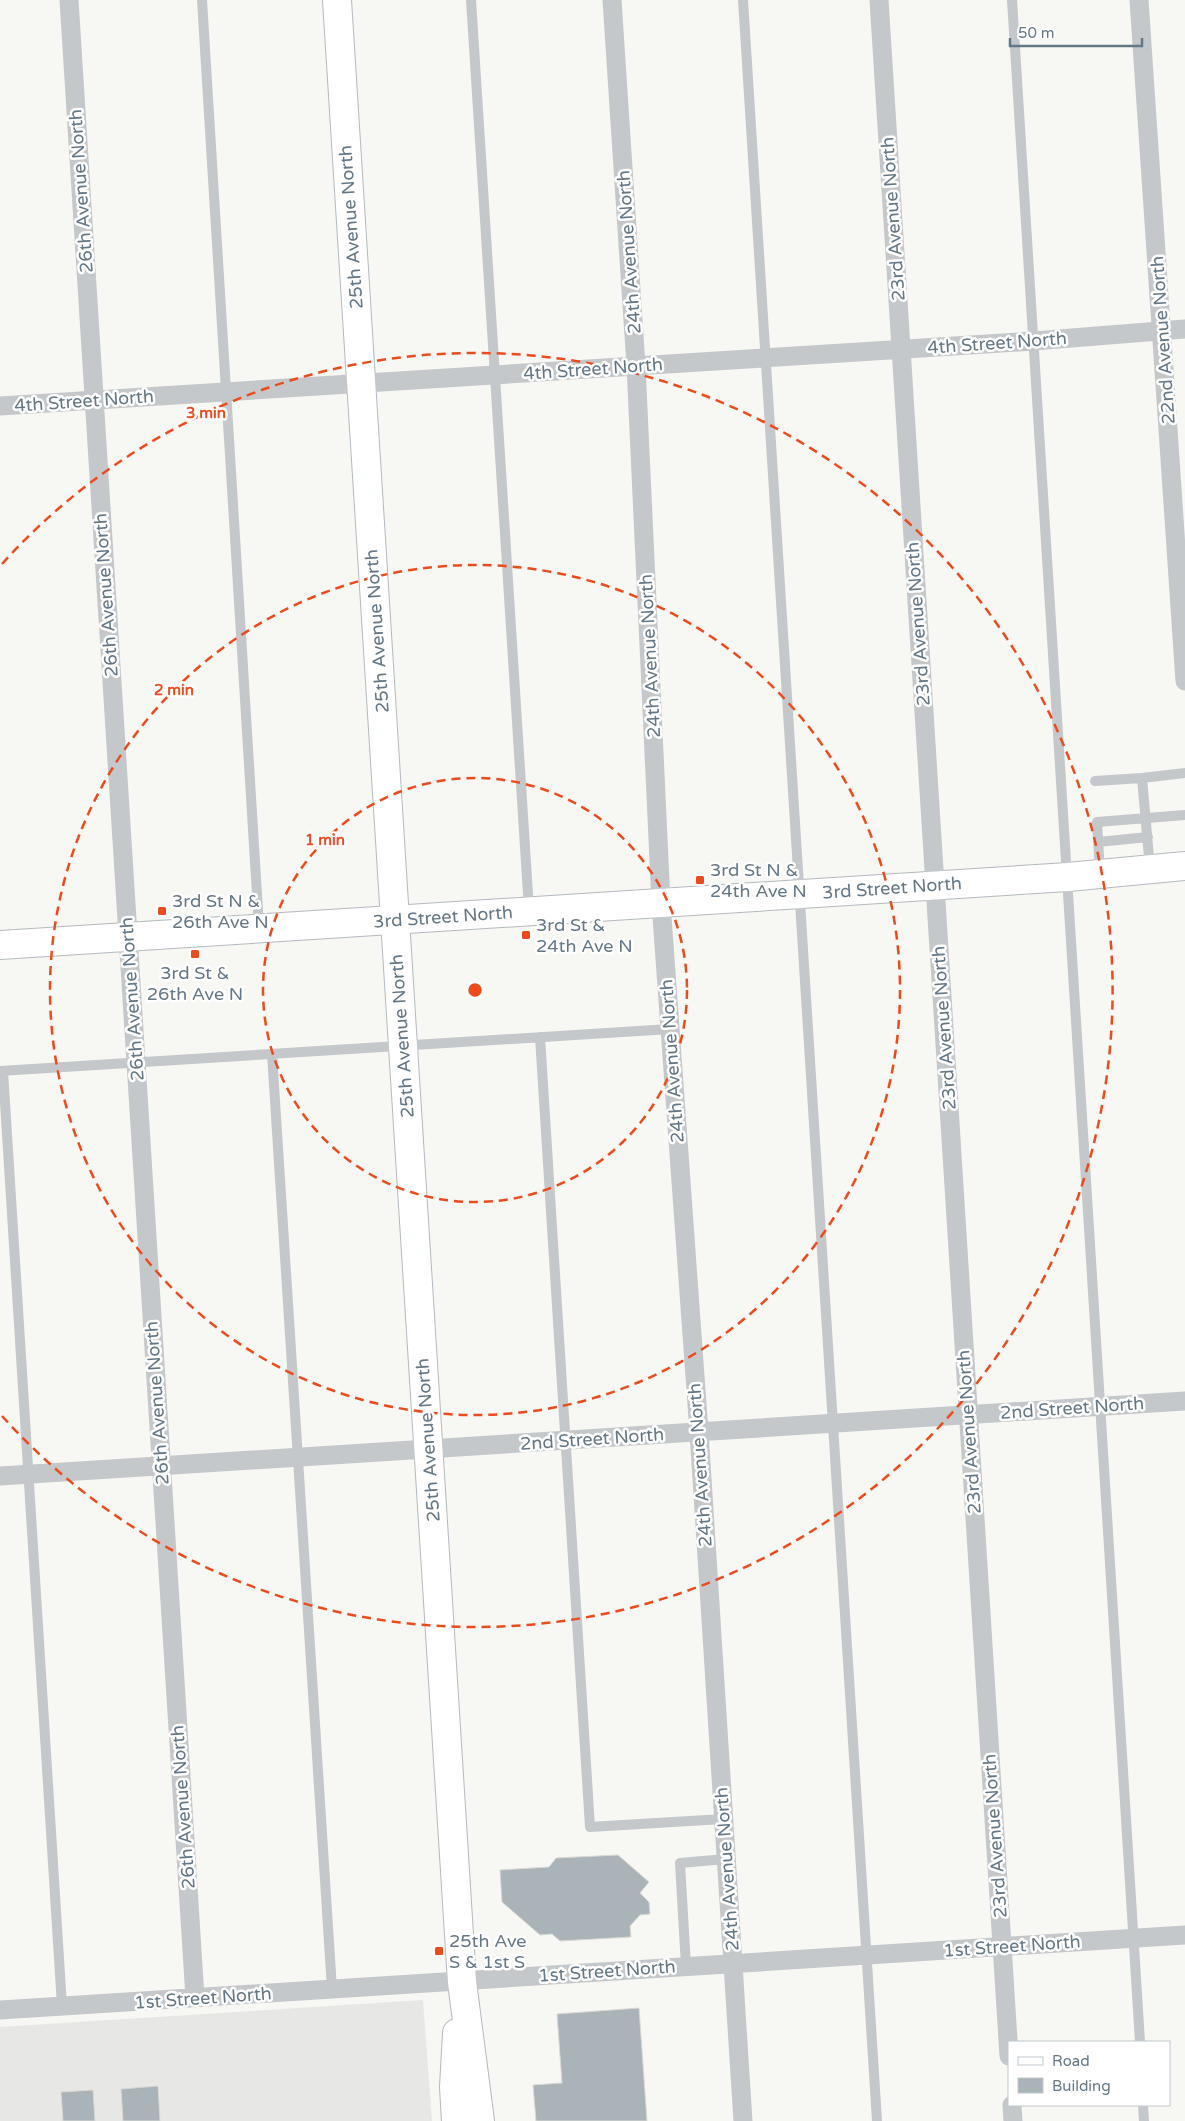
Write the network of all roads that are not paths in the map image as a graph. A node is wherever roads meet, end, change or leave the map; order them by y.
1 (69, 0) edge
2 (202, 0) edge
3 (337, 0) edge
4 (471, 0) edge
5 (612, 0) edge
6 (743, 0) edge
7 (879, 0) edge
8 (1012, 0) edge
9 (1139, 0) edge
10 (1185, 329) edge
11 (1162, 330) junction
12 (1034, 341) junction
13 (901, 350) junction
14 (766, 358) junction
15 (636, 366) junction
16 (495, 375) junction
17 (361, 384) junction
18 (226, 392) junction
19 (94, 401) junction
20 (0, 406) edge
21 (1185, 681) edge
22 (1185, 773) edge
23 (1142, 778) junction
24 (1095, 781) dead end
25 (1185, 816) edge
26 (1145, 818) junction
27 (1148, 837) junction
28 (1098, 842) junction
29 (1185, 866) edge
30 (1151, 870) junction
31 (1100, 874) junction
32 (1068, 877) junction
33 (935, 886) junction
34 (800, 894) junction
35 (661, 903) junction
36 (529, 911) junction
37 (395, 920) junction
38 (259, 928) junction
39 (128, 937) junction
40 (0, 945) edge
41 (670, 1029) junction
42 (540, 1037) junction
43 (403, 1046) junction
44 (272, 1054) junction
45 (136, 1063) junction
46 (1, 1071) edge
47 (1185, 1401) edge
48 (1101, 1406) junction
49 (968, 1415) junction
50 (833, 1424) junction
51 (698, 1432) junction
52 (566, 1440) junction
53 (428, 1449) junction
54 (298, 1457) junction
55 (161, 1466) junction
56 (28, 1474) junction
57 (0, 1476) edge
58 (724, 1819) junction
59 (726, 1859) junction
60 (1185, 1935) edge
61 (1135, 1938) junction
62 (1002, 1946) junction
63 (867, 1955) junction
64 (733, 1964) junction
65 (686, 1966) junction
66 (462, 1982) junction
67 (332, 1990) junction
68 (195, 1998) junction
69 (62, 2006) junction
70 (0, 2010) edge
71 (1008, 2041) edge
72 (1140, 2041) edge
73 (1012, 2106) edge
74 (1143, 2106) edge
75 (456, 2121) edge
76 (480, 2121) edge
77 (743, 2121) edge
78 (877, 2121) edge
79 (1013, 2121) edge
80 (1144, 2121) edge

1 - 19 street, 26th Avenue North
2 - 18 lane
3 - 17 street, 25th Avenue North
4 - 16 lane
5 - 15 street, 24th Avenue North
6 - 14 lane
7 - 13 street, 23rd Avenue North
8 - 12 lane
9 - 11 street, 22nd Avenue North
10 - 11 street, 4th Street North
11 - 12 street, 4th Street North
11 - 21 street, 22nd Avenue North
12 - 13 street, 4th Street North
12 - 32 lane
13 - 14 street, 4th Street North
13 - 33 street, 23rd Avenue North
14 - 15 street, 4th Street North
14 - 34 lane
15 - 16 street, 4th Street North
15 - 35 street, 24th Avenue North
16 - 17 street, 4th Street North
16 - 36 lane
17 - 18 street, 4th Street North
17 - 37 street, 25th Avenue North
18 - 19 street, 4th Street North
18 - 38 lane
19 - 20 street, 4th Street North
19 - 39 street, 26th Avenue North
22 - 23 lane
23 - 24 lane
23 - 26 lane
25 - 26 lane
26 - 27 lane
26 - 28 lane
27 - 28 lane
27 - 30 lane
28 - 31 lane
29 - 30 street, 3rd Street North
30 - 31 street, 3rd Street North
31 - 32 street, 3rd Street North
32 - 33 street, 3rd Street North
32 - 48 lane
33 - 34 street, 3rd Street North
33 - 49 street, 23rd Avenue North
34 - 35 street, 3rd Street North
34 - 50 lane
35 - 36 street, 3rd Street North
35 - 41 street, 24th Avenue North
36 - 37 street, 3rd Street North
37 - 38 street, 3rd Street North
37 - 43 street, 25th Avenue North
38 - 39 street, 3rd Street North
39 - 40 street, 3rd Street North
39 - 45 street, 26th Avenue North
41 - 42 lane
41 - 51 street, 24th Avenue North
42 - 43 lane
42 - 52 lane
43 - 44 lane
43 - 53 street, 25th Avenue North
44 - 45 lane
44 - 54 lane
45 - 46 lane
45 - 55 street, 26th Avenue North
46 - 56 lane
47 - 48 street, 2nd Street North
48 - 49 street, 2nd Street North
48 - 61 lane
49 - 50 street, 2nd Street North
49 - 62 street, 23rd Avenue North
50 - 51 street, 2nd Street North
50 - 63 lane
51 - 52 street, 2nd Street North
51 - 58 street, 24th Avenue North
52 - 53 street, 2nd Street North
52 - 58 lane
53 - 54 street, 2nd Street North
53 - 66 street, 25th Avenue North
54 - 55 street, 2nd Street North
54 - 67 lane
55 - 56 street, 2nd Street North
55 - 68 street, 26th Avenue North
56 - 57 street, 2nd Street North
56 - 69 lane
58 - 59 street, 24th Avenue North
59 - 64 street, 24th Avenue North
59 - 65 lane
60 - 61 street, 1st Street North
61 - 62 street, 1st Street North
61 - 72 lane
62 - 63 street, 1st Street North
62 - 71 street, 23rd Avenue North
63 - 64 street, 1st Street North
63 - 78 lane
64 - 65 street, 1st Street North
64 - 77 street, 24th Avenue North
65 - 66 street, 1st Street North
66 - 67 street, 1st Street North
66 - 75 street, 25th Avenue North
66 - 76 street, 25th Avenue North
67 - 68 street, 1st Street North
68 - 69 street, 1st Street North
69 - 70 street, 1st Street North
73 - 79 street
74 - 80 lane

